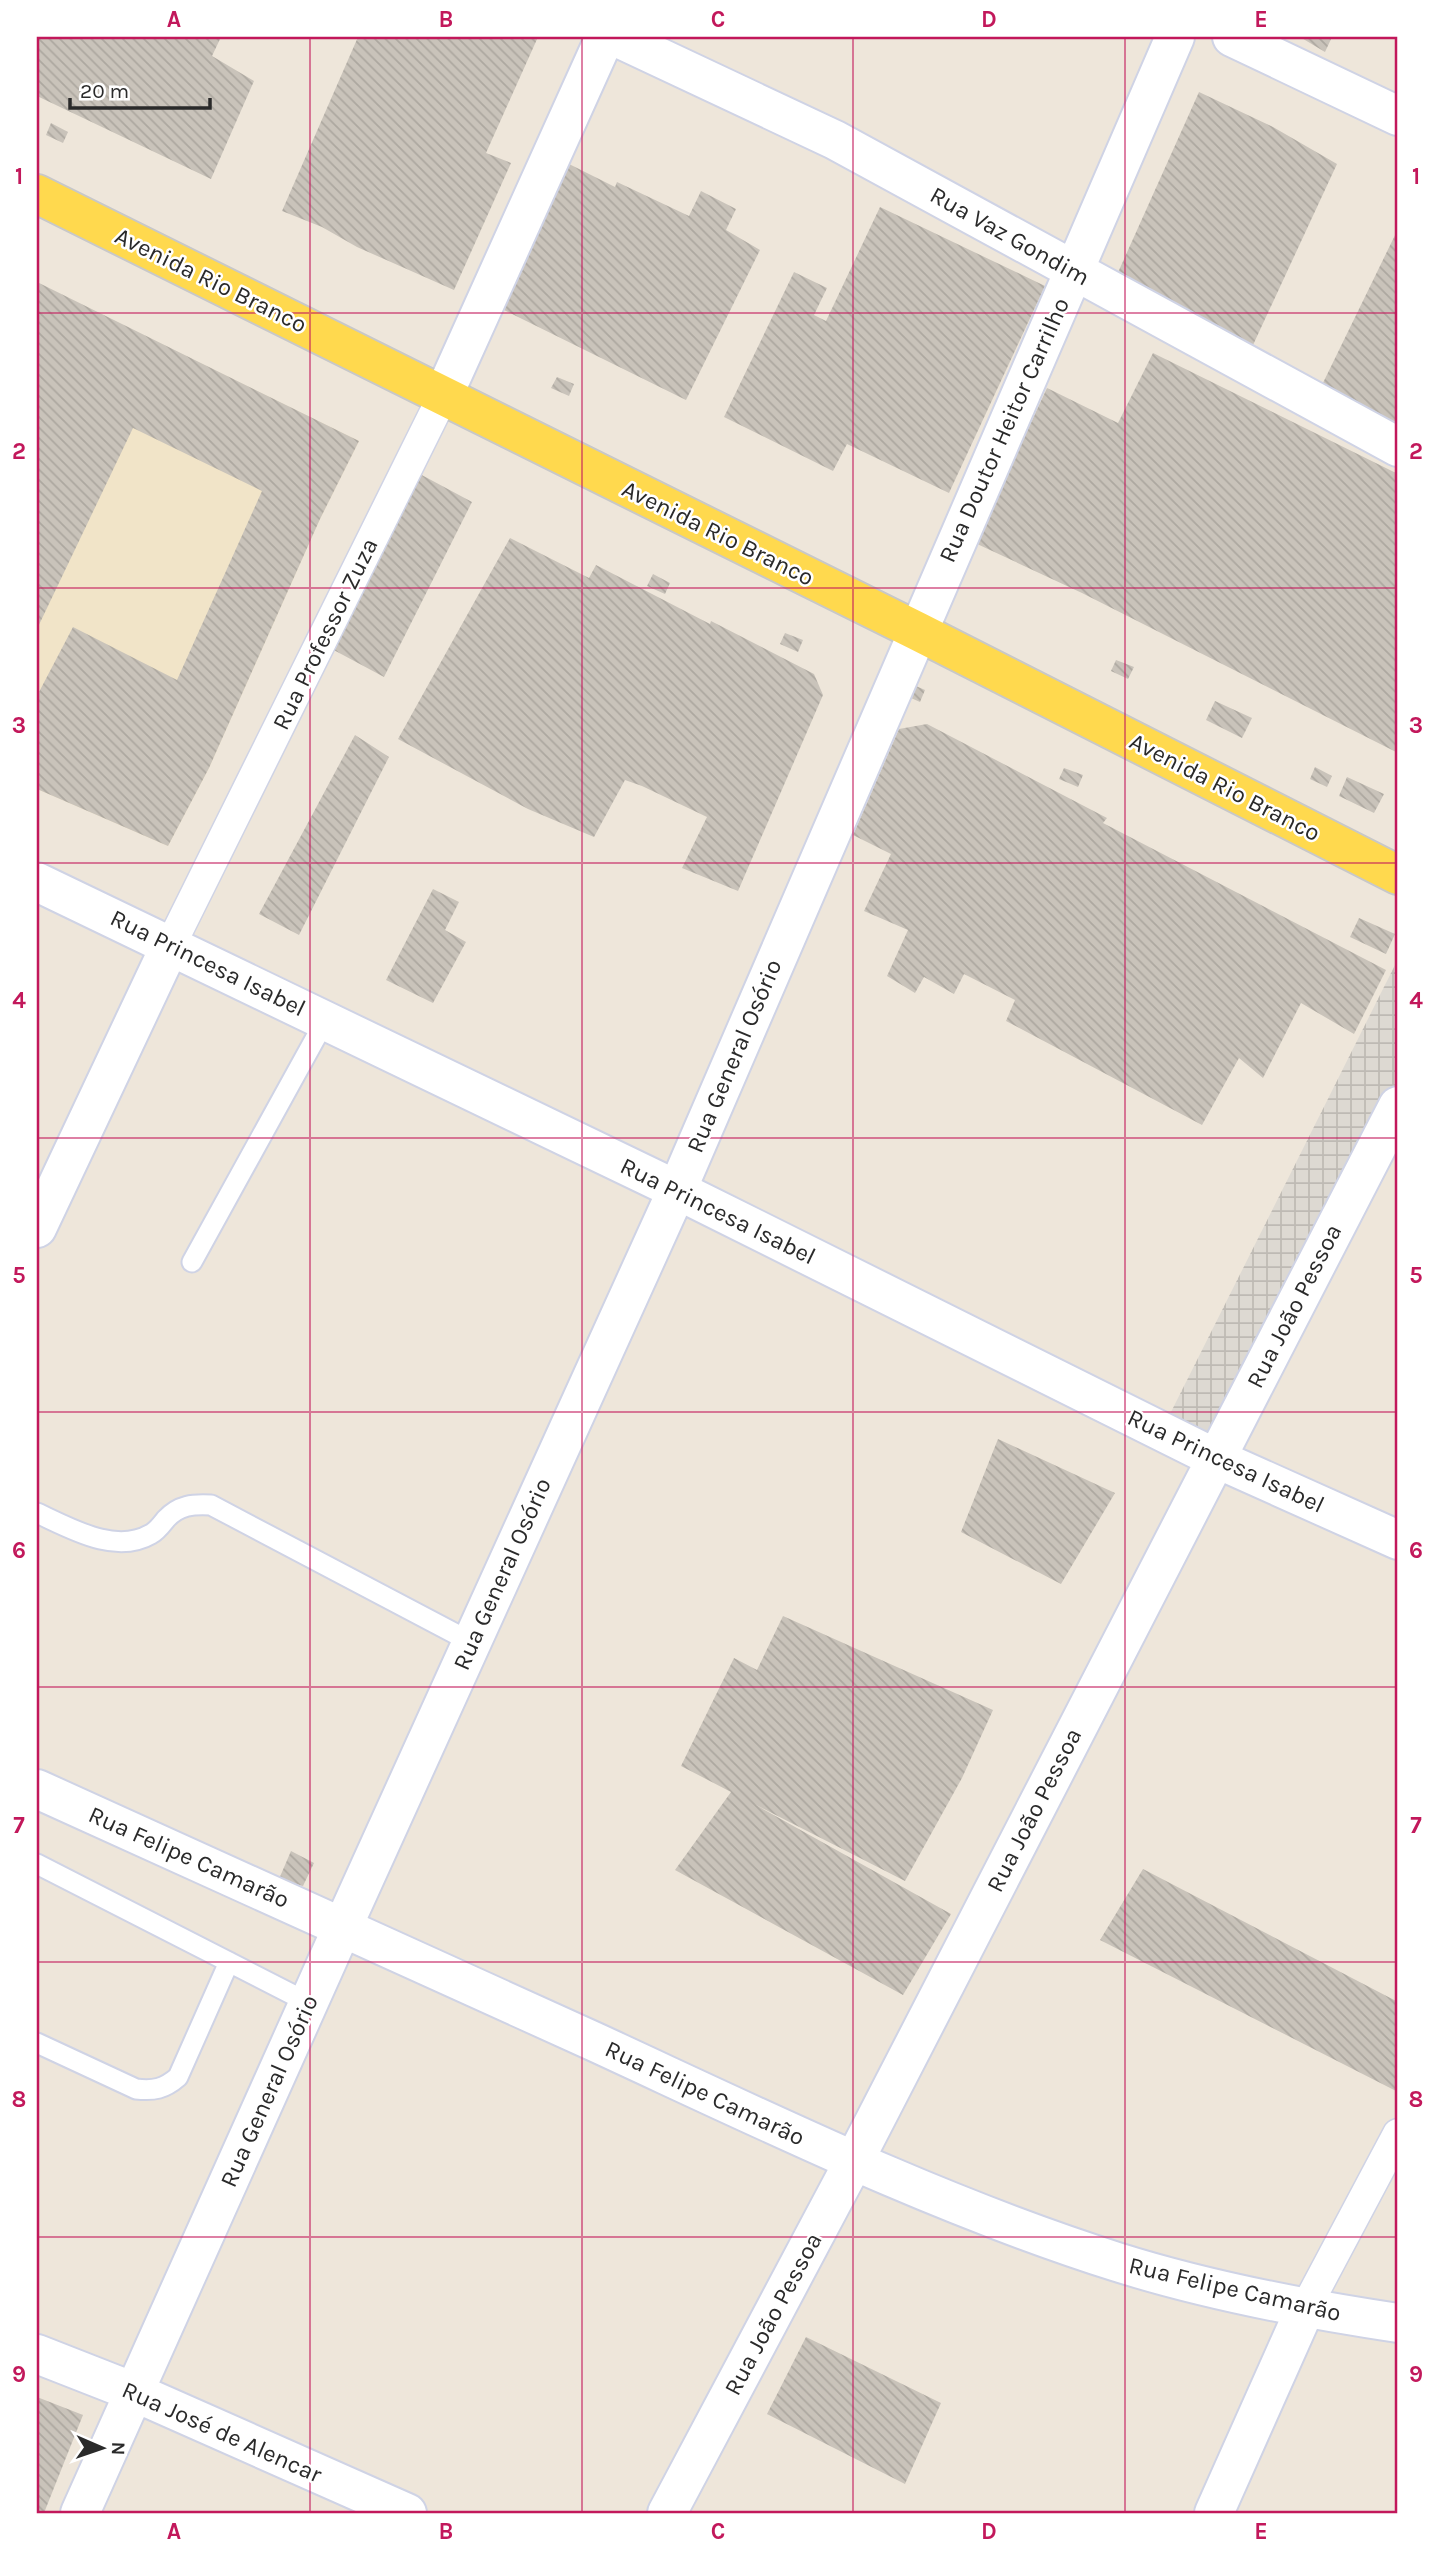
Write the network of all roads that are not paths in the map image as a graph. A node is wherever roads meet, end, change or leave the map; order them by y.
1 (606, 37) edge
2 (615, 37) edge
3 (1174, 37) edge
4 (1232, 37) edge
5 (1398, 116) edge
6 (37, 194) edge
7 (1074, 271) junction
8 (443, 396) junction
9 (1398, 447) edge
10 (917, 631) junction
11 (1398, 875) edge
12 (37, 881) edge
13 (171, 944) junction
14 (326, 1019) junction
15 (1398, 1106) edge
16 (677, 1190) junction
17 (37, 1228) edge
18 (192, 1262) dead end
19 (1215, 1458) junction
20 (37, 1513) edge
21 (1398, 1540) edge
22 (471, 1642) junction
23 (37, 1789) edge
24 (37, 1864) edge
25 (343, 1926) junction
26 (229, 1962) junction
27 (309, 2003) junction
28 (37, 2043) edge
29 (1398, 2134) edge
30 (854, 2161) junction
31 (1305, 2309) junction
32 (1398, 2323) edge
33 (37, 2354) edge
34 (134, 2392) junction
35 (80, 2513) edge
36 (407, 2513) edge
37 (667, 2513) edge
38 (1214, 2513) edge

1 - 8 street, Rua Professor Zuza
2 - 7 street, Rua Vaz Gondim
3 - 7 street, Rua Doutor Heitor Carrilho
4 - 5 street
6 - 8 main road, Avenida Rio Branco
7 - 9 street, Rua Vaz Gondim
7 - 10 street, Rua Doutor Heitor Carrilho
8 - 10 main road, Avenida Rio Branco
8 - 13 street, Rua Professor Zuza
10 - 11 main road, Avenida Rio Branco
10 - 16 street, Rua General Osório
12 - 13 street, Rua Princesa Isabel
13 - 14 street, Rua Princesa Isabel
13 - 17 street, Rua Professor Zuza
14 - 16 street, Rua Princesa Isabel
14 - 18 lane
15 - 19 street, Rua João Pessoa
16 - 19 street, Rua Princesa Isabel
16 - 22 street, Rua General Osório
19 - 21 street, Rua Princesa Isabel
19 - 30 street, Rua João Pessoa
20 - 22 lane
22 - 25 street, Rua General Osório
23 - 25 street, Rua Felipe Camarão
24 - 26 lane
25 - 27 street, Rua General Osório
25 - 30 street, Rua Felipe Camarão
26 - 27 lane
26 - 28 lane
27 - 34 street, Rua General Osório
29 - 31 street
30 - 31 street, Rua Felipe Camarão
30 - 37 street, Rua João Pessoa
31 - 32 street, Rua Felipe Camarão
31 - 38 street
33 - 34 street, Rua José de Alencar
34 - 35 street, Rua General Osório
34 - 36 street, Rua José de Alencar

